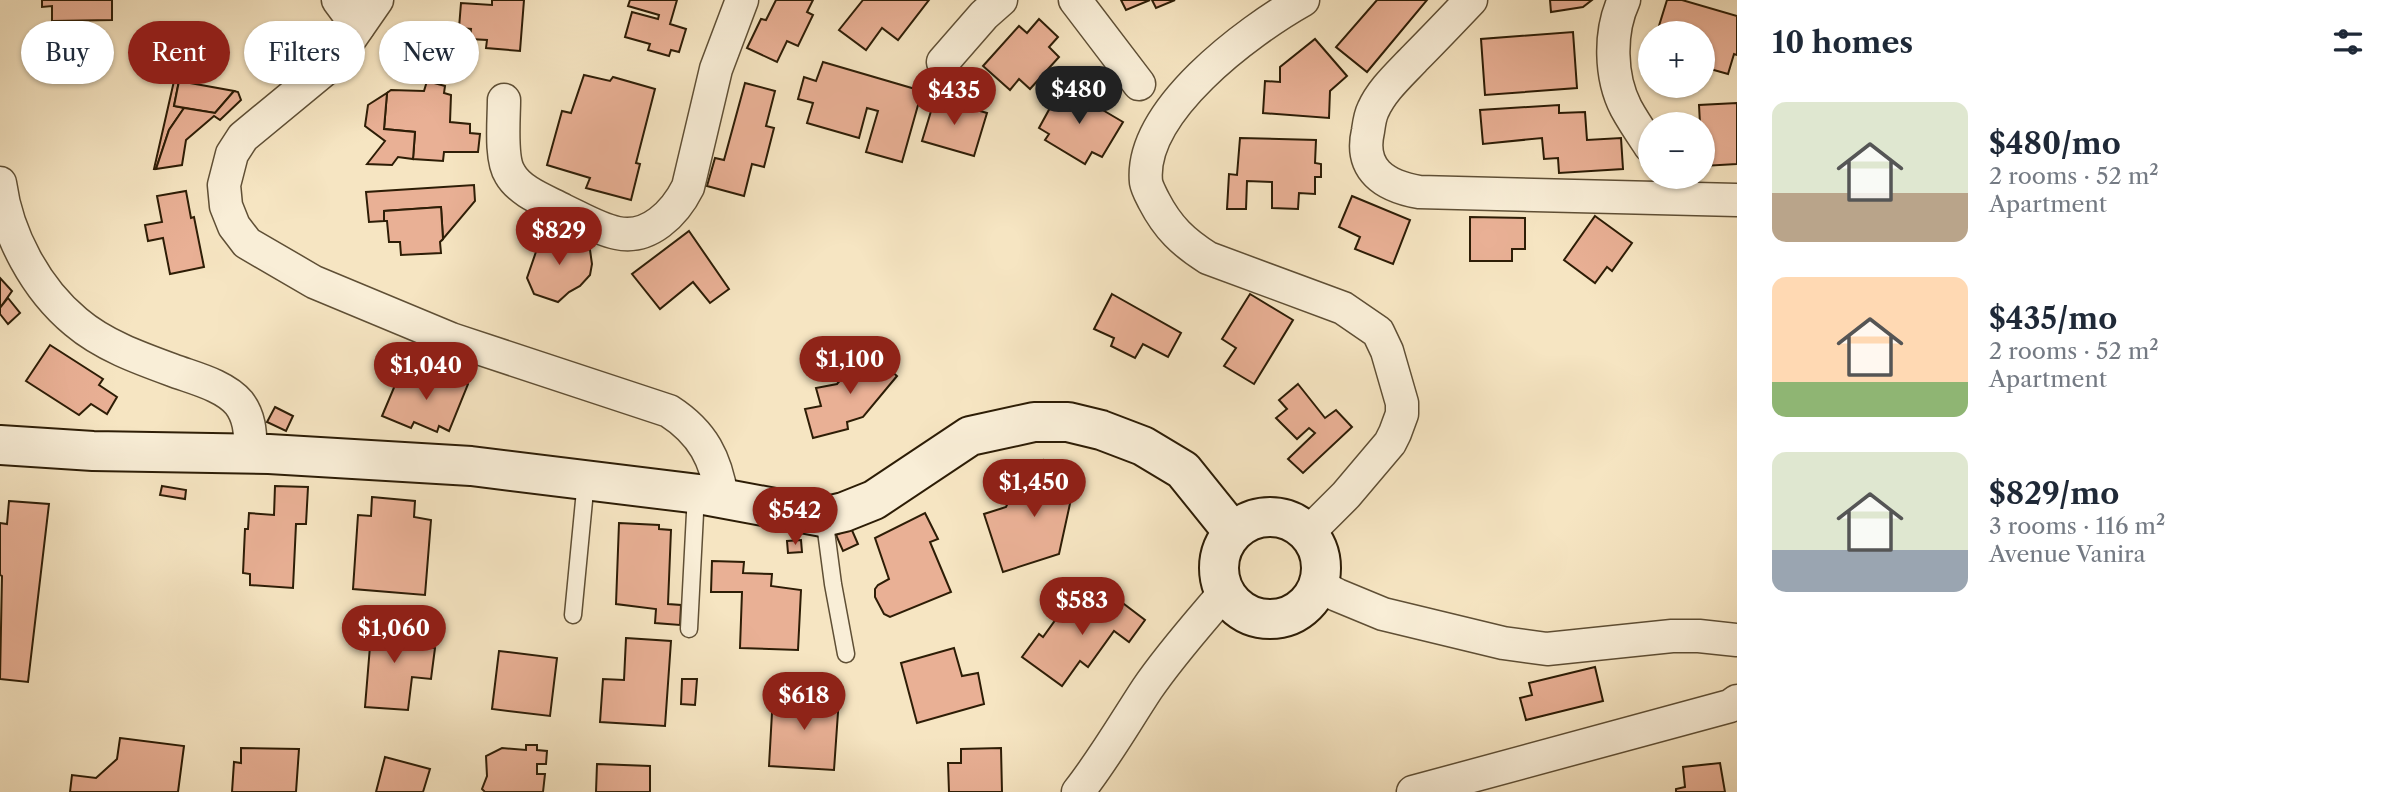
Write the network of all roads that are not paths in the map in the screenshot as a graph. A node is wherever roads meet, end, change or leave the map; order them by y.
1 (338, 0) edge
2 (376, 0) edge
3 (742, 0) edge
4 (1001, 0) edge
5 (1075, 0) edge
6 (1303, 0) edge
7 (1471, 0) edge
8 (1624, 0) edge
9 (354, 21) edge
10 (362, 21) edge
11 (943, 62) dead end
12 (307, 84) edge
13 (1139, 84) dead end
14 (504, 100) dead end
15 (1638, 127) edge
16 (0, 183) edge
17 (1638, 189) edge
18 (1679, 189) edge
19 (1737, 200) edge
20 (0, 445) edge
21 (251, 454) junction
22 (586, 480) junction
23 (712, 490) junction
24 (824, 516) junction
25 (1233, 532) junction
26 (1309, 532) junction
27 (1320, 586) junction
28 (1225, 592) junction
29 (573, 615) dead end
30 (689, 629) dead end
31 (1737, 640) edge
32 (846, 654) dead end
33 (1737, 701) edge
34 (1078, 792) edge
35 (1413, 792) edge

1 - 9 street
2 - 10 street
3 - 14 street
4 - 11 street
5 - 13 street
6 - 26 street
7 - 17 street
8 - 15 street
12 - 23 street
16 - 21 street
18 - 19 street
20 - 21 main road
21 - 22 main road
22 - 23 main road
22 - 29 lane
23 - 24 main road
23 - 30 lane
24 - 25 main road
24 - 32 lane
25 - 26 main road
25 - 28 main road
26 - 27 main road
27 - 28 main road
27 - 31 street
28 - 34 street
33 - 35 street

